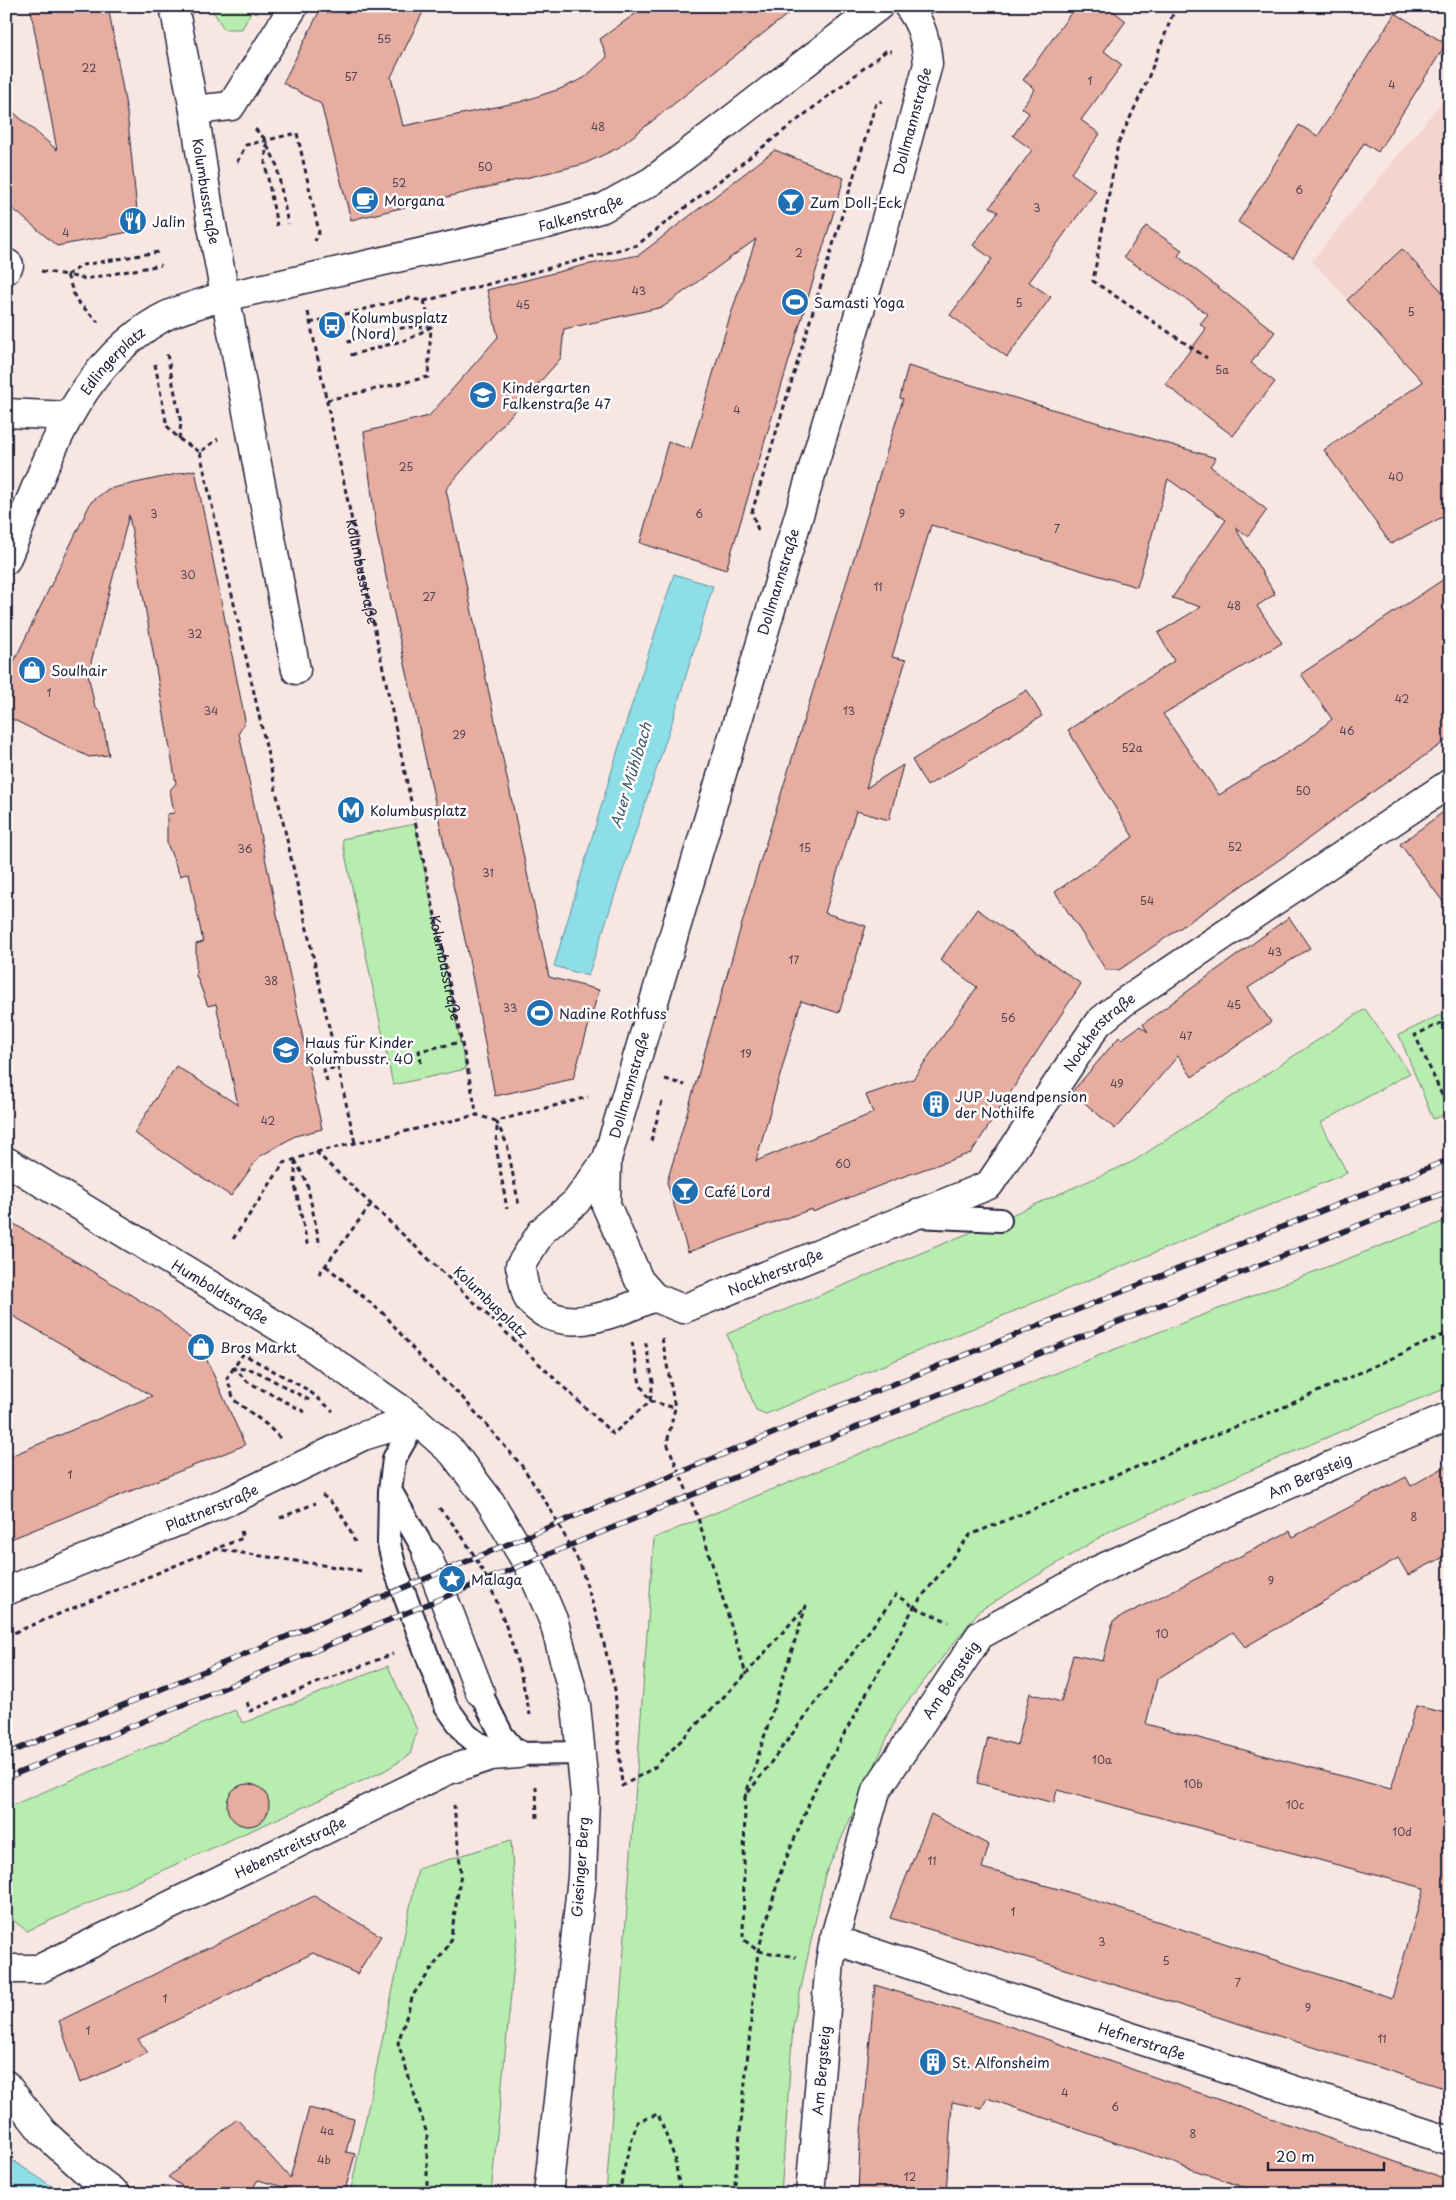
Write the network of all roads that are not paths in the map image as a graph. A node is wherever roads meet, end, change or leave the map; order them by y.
1 (174, 6) edge
2 (294, 6) edge
3 (879, 6) edge
4 (908, 6) edge
5 (194, 110) junction
6 (6, 263) edge
7 (6, 270) edge
8 (225, 297) junction
9 (6, 413) edge
10 (68, 416) junction
11 (6, 560) edge
12 (296, 670) dead end
13 (1450, 783) edge
14 (607, 1159) junction
15 (6, 1161) edge
16 (913, 1216) junction
17 (1000, 1220) dead end
18 (654, 1298) junction
19 (1450, 1416) edge
20 (416, 1420) junction
21 (390, 1491) junction
22 (520, 1550) joint
23 (427, 1554) joint
24 (6, 1591) edge
25 (480, 1692) joint
26 (581, 1753) junction
27 (518, 1754) junction
28 (834, 1940) junction
29 (6, 1969) edge
30 (6, 2085) edge
31 (1450, 2141) edge
32 (116, 2194) edge
33 (548, 2194) edge
34 (810, 2194) edge

1 - 5 street, Kolumbusstraße
2 - 5 street
3 - 8 street, Falkenstraße
4 - 14 street, Dollmannstraße
5 - 8 street, Kolumbusstraße
6 - 7 street
8 - 10 street, Edlingerplatz
8 - 12 street, Kolumbusstraße
9 - 10 street
10 - 11 street, Edlingerplatz
13 - 16 street, Nockherstraße
14 - 18 street, Dollmannstraße
14 - 18 street, Dollmannstraße
15 - 20 street, Humboldtstraße
16 - 17 lane
16 - 18 street, Nockherstraße
19 - 28 street, Am Bergsteig
20 - 21 lane
20 - 22 street, Humboldtstraße
20 - 24 street, Plattnerstraße
21 - 23 lane
21 - 27 lane
22 - 26 street, Giesinger Berg
23 - 25 street
25 - 27 lane
26 - 27 lane, Hebenstreitstraße
26 - 33 street, Giesinger Berg
27 - 29 street, Hebenstreitstraße
28 - 31 street, Hefnerstraße
28 - 34 street, Am Bergsteig
30 - 32 street

